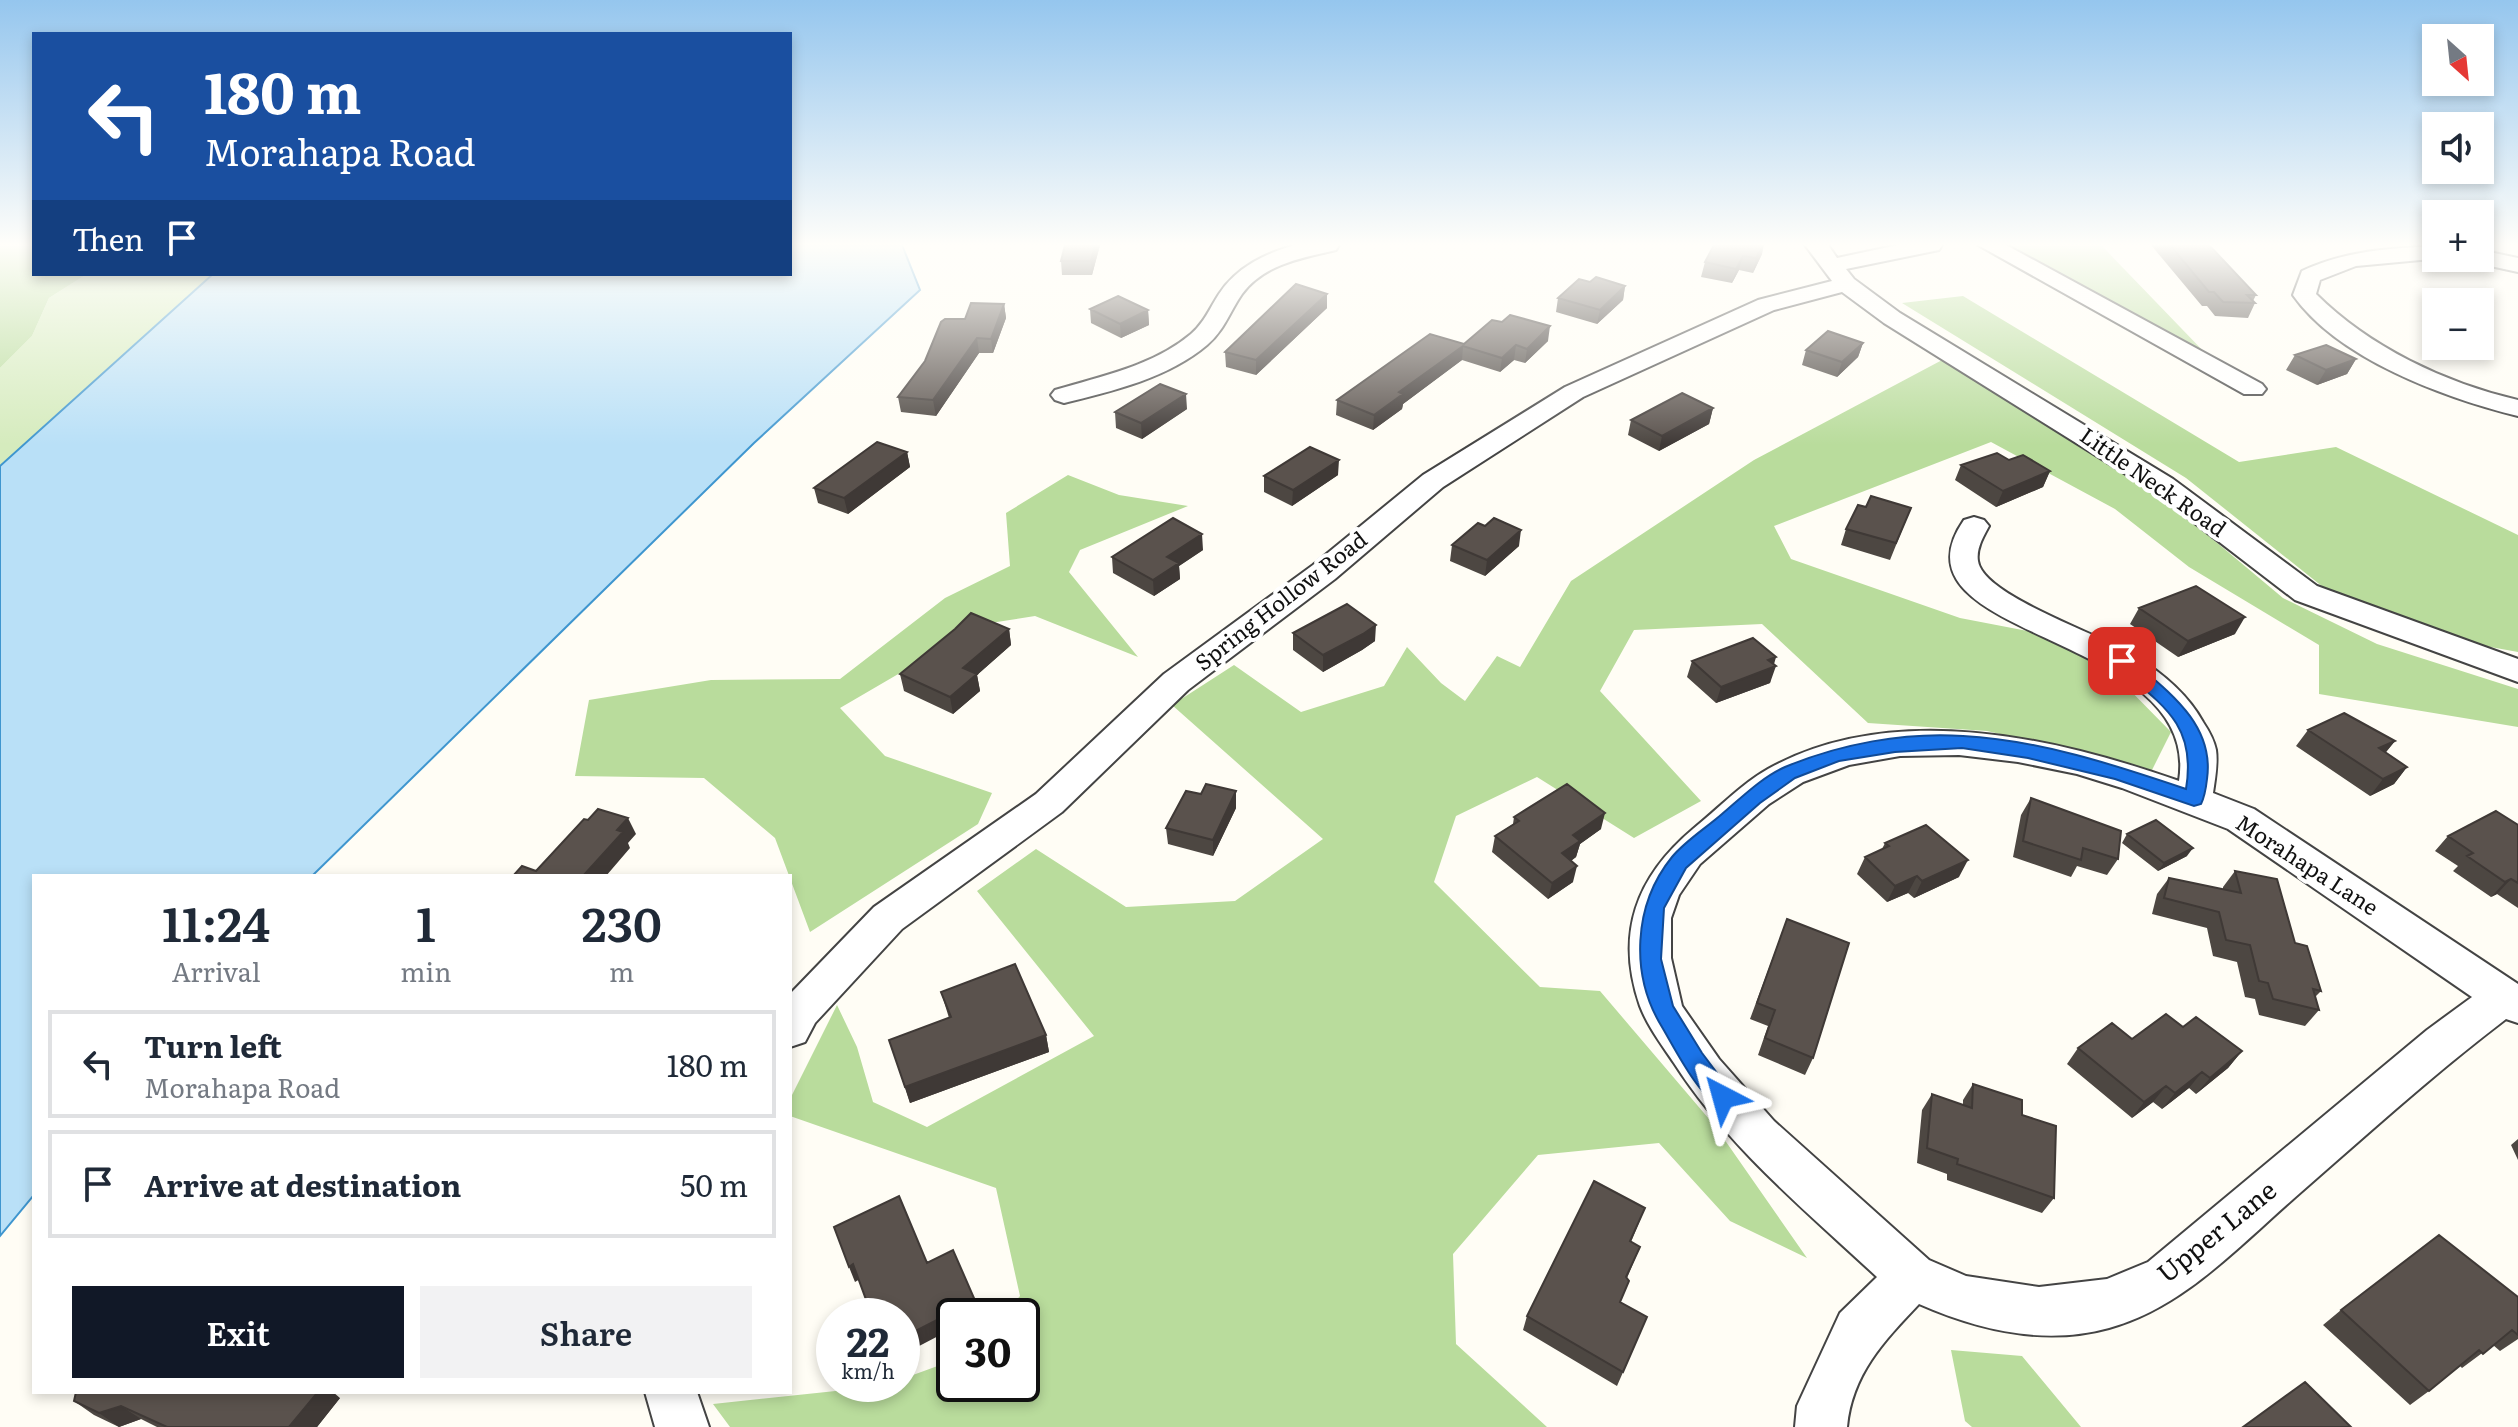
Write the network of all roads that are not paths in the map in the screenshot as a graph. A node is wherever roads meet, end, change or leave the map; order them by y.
1 (1223, 312) edge
2 (1751, 312) edge
3 (1885, 312) edge
4 (2111, 312) edge
5 (2318, 312) edge
6 (2253, 389) dead end
7 (1064, 395) dead end
8 (2518, 408) edge
9 (1974, 526) dead end
10 (2518, 671) edge
11 (2194, 799) junction
12 (2511, 1002) edge
13 (792, 1025) edge
14 (1912, 1277) junction
15 (671, 1394) edge
16 (683, 1427) edge
17 (1821, 1427) edge

1 - 7 street
2 - 13 street, Spring Hollow Road
3 - 10 street, Little Neck Road
4 - 6 street
5 - 8 street
9 - 11 street
11 - 12 street, Morahapa Lane
11 - 14 street, Morahapa Lane
12 - 14 street, Upper Lane
14 - 17 street
15 - 16 street

